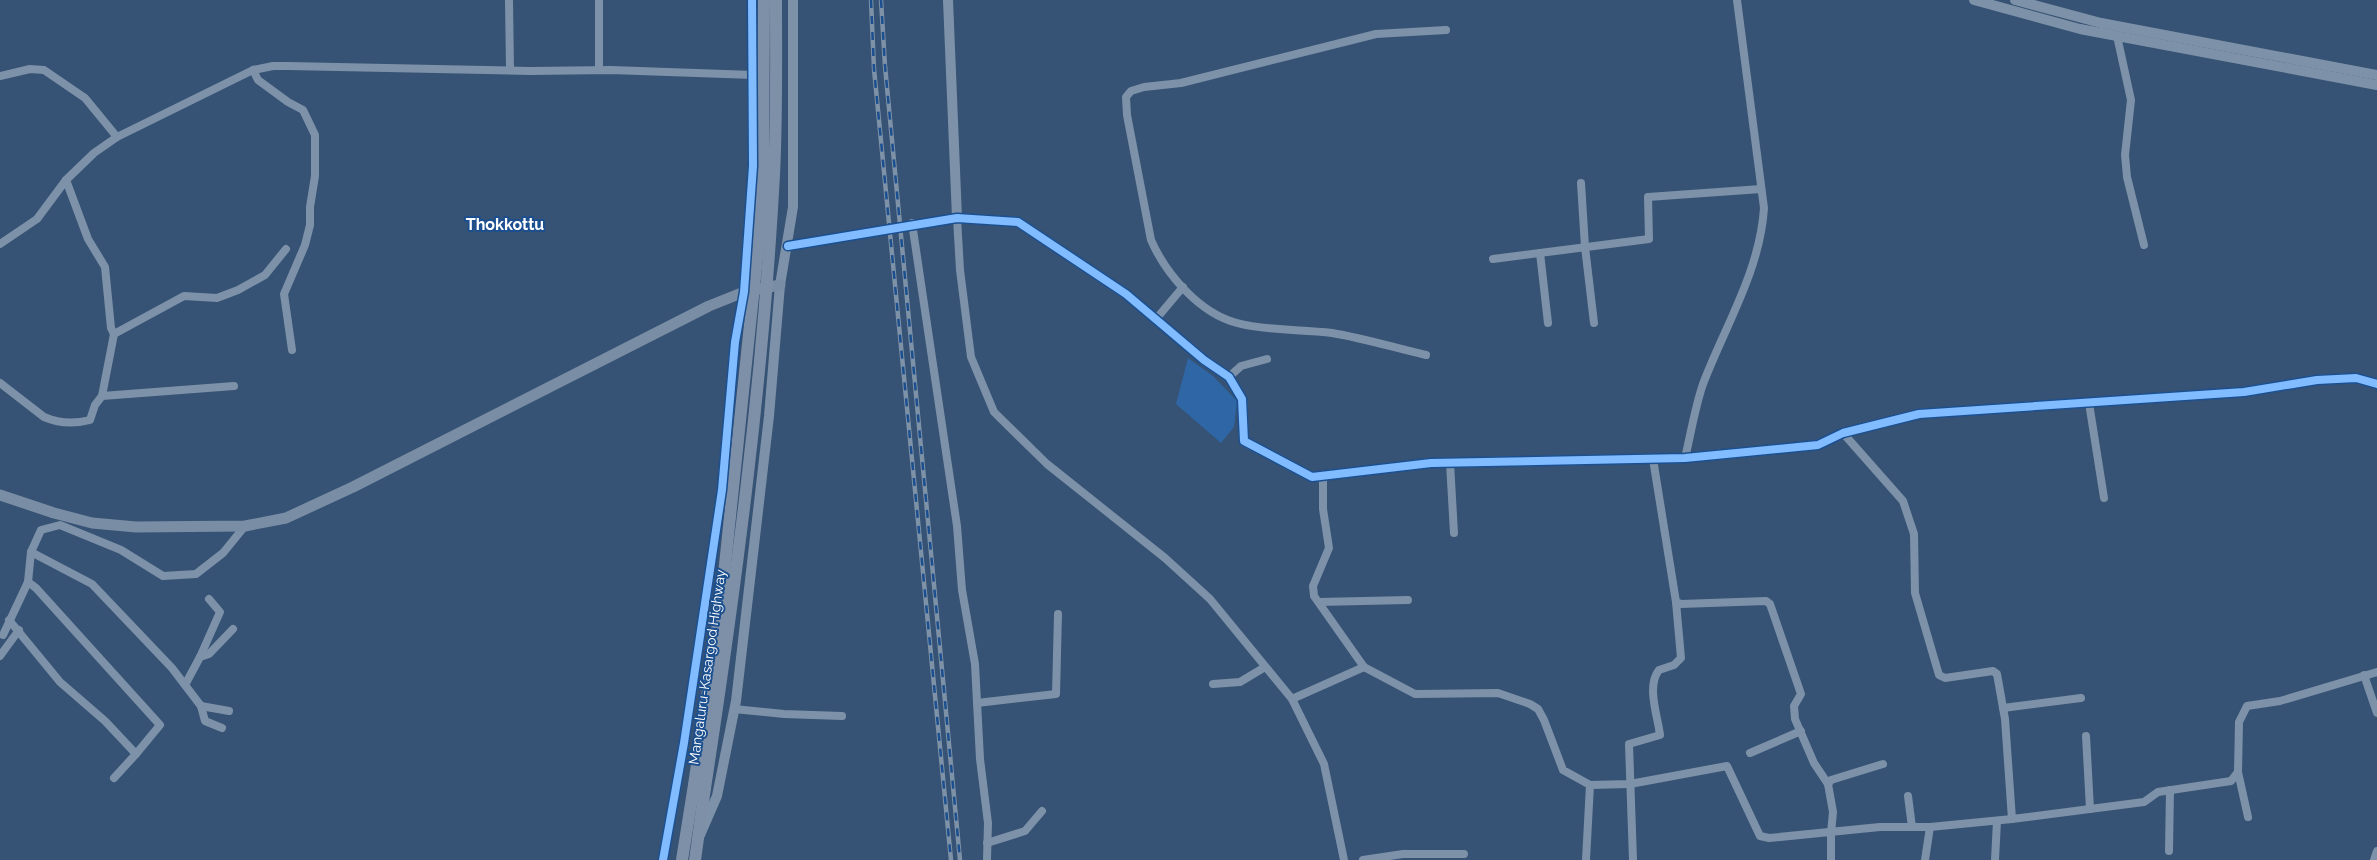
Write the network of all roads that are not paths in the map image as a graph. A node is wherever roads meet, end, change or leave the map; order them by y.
1 (509, 0) edge
2 (599, 0) edge
3 (752, 0) edge
4 (764, 0) edge
5 (776, 0) edge
6 (793, 0) edge
7 (948, 0) edge
8 (1737, 0) edge
9 (1974, 0) edge
10 (2016, 0) edge
11 (1446, 30) dead end
12 (2113, 32) junction
13 (510, 69) junction
14 (253, 70) junction
15 (599, 70) junction
16 (753, 75) junction
17 (2377, 75) edge
18 (0, 76) edge
19 (2377, 85) edge
20 (116, 137) junction
21 (66, 180) junction
22 (1581, 183) dead end
23 (1761, 189) junction
24 (957, 218) junction
25 (912, 223) junction
26 (0, 244) edge
27 (2144, 245) dead end
28 (788, 246) junction
29 (1585, 248) junction
30 (286, 249) dead end
31 (1540, 253) junction
32 (1493, 259) dead end
33 (780, 285) junction
34 (1183, 288) junction
35 (744, 292) junction
36 (1156, 319) junction
37 (1548, 323) dead end
38 (1594, 323) dead end
39 (114, 334) junction
40 (292, 350) dead end
41 (1426, 354) dead end
42 (1268, 359) dead end
43 (1228, 377) junction
44 (0, 383) edge
45 (2377, 384) edge
46 (234, 386) dead end
47 (102, 396) junction
48 (2089, 403) junction
49 (1843, 433) junction
50 (1684, 458) junction
51 (1654, 459) junction
52 (1450, 463) junction
53 (1323, 476) junction
54 (0, 495) edge
55 (2104, 498) dead end
56 (62, 521) junction
57 (245, 526) junction
58 (1454, 533) dead end
59 (31, 552) junction
60 (28, 582) junction
61 (209, 598) dead end
62 (1408, 600) dead end
63 (1319, 602) junction
64 (1676, 602) junction
65 (1058, 614) dead end
66 (10, 620) junction
67 (233, 629) dead end
68 (19, 630) junction
69 (3, 635) dead end
70 (0, 656) edge
71 (200, 657) junction
72 (1265, 667) junction
73 (1364, 667) junction
74 (2377, 672) edge
75 (2364, 675) junction
76 (1213, 684) dead end
77 (185, 685) junction
78 (2081, 698) dead end
79 (1292, 699) junction
80 (977, 703) junction
81 (201, 706) junction
82 (2003, 708) junction
83 (734, 709) junction
84 (229, 712) dead end
85 (2377, 713) edge
86 (842, 716) dead end
87 (222, 728) dead end
88 (1801, 731) junction
89 (2086, 736) dead end
90 (1750, 753) dead end
91 (136, 754) junction
92 (1883, 764) dead end
93 (2238, 772) junction
94 (114, 778) dead end
95 (1630, 784) junction
96 (1828, 784) junction
97 (1590, 785) junction
98 (699, 787) junction
99 (2170, 790) junction
100 (1908, 796) dead end
101 (2090, 809) junction
102 (1042, 811) dead end
103 (2248, 817) dead end
104 (2012, 819) junction
105 (1997, 821) junction
106 (1912, 827) junction
107 (1930, 827) junction
108 (1830, 833) junction
109 (698, 840) junction
110 (987, 843) junction
111 (2169, 851) dead end
112 (2377, 851) edge
113 (1464, 854) dead end
114 (663, 860) edge
115 (682, 860) edge
116 (695, 860) edge
117 (986, 860) edge
118 (1344, 860) edge
119 (1363, 860) edge
120 (1586, 860) edge
121 (1633, 860) edge
122 (1831, 860) edge
123 (1925, 860) edge
124 (1995, 860) edge
125 (2374, 860) edge

1 - 13 street
2 - 15 street
3 - 16 street
4 - 98 highway, Mangaluru-Kasargod Highway, bridge
5 - 98 highway, Mangaluru-Kasargod Highway, bridge
6 - 28 street
7 - 24 street
8 - 23 street
9 - 12 street
10 - 12 street
11 - 34 street
12 - 17 street
12 - 19 street
12 - 27 street
13 - 14 street
13 - 15 street
14 - 20 street
14 - 40 street
15 - 16 street
16 - 35 street
18 - 20 street
20 - 21 street
21 - 26 street
21 - 39 street
22 - 29 street
23 - 29 street
23 - 50 street
24 - 25 street
24 - 36 street
24 - 72 street
25 - 28 street
25 - 80 street
28 - 33 street
29 - 31 street
29 - 38 street
30 - 39 street
31 - 32 street
31 - 37 street
33 - 35 main road
33 - 83 street
34 - 36 street
34 - 41 street
35 - 57 main road
35 - 114 street
36 - 43 street
39 - 47 street
42 - 43 street
43 - 53 street
44 - 47 street
45 - 48 street
46 - 47 street
48 - 49 street
48 - 55 street
49 - 50 street
49 - 82 street
50 - 51 street
51 - 52 street
51 - 64 street
52 - 53 street
52 - 58 street
53 - 63 street
54 - 56 main road
56 - 57 main road
56 - 57 street
56 - 59 street
59 - 60 street
59 - 77 street
60 - 66 street
60 - 91 street
61 - 71 street
62 - 63 street
63 - 73 street
64 - 88 street
64 - 95 street
65 - 80 street
66 - 68 street
66 - 69 street
67 - 71 street
68 - 70 street
68 - 91 street
71 - 77 street
72 - 76 street
72 - 79 street
73 - 79 street
73 - 97 street
74 - 75 street
75 - 85 street
75 - 93 street
77 - 81 street
78 - 82 street
79 - 118 street
80 - 110 street
81 - 84 street
81 - 87 street
82 - 104 street
83 - 86 street
83 - 109 street
88 - 90 street
88 - 96 street
89 - 101 street
91 - 94 street
92 - 96 street
93 - 99 street
93 - 103 street
95 - 97 street
95 - 108 street
95 - 121 street
96 - 108 street
97 - 120 street
98 - 109 highway, Mangaluru-Kasargod Highway
98 - 115 highway, Mangaluru-Kasargod Highway
99 - 101 street
99 - 111 street
100 - 106 street
101 - 104 street
102 - 110 street
104 - 105 street
105 - 107 street
105 - 124 street
106 - 107 street
106 - 108 street
107 - 123 street
108 - 122 street
109 - 116 highway, Mangaluru-Kasargod Highway
110 - 117 street
112 - 125 street
113 - 119 street

